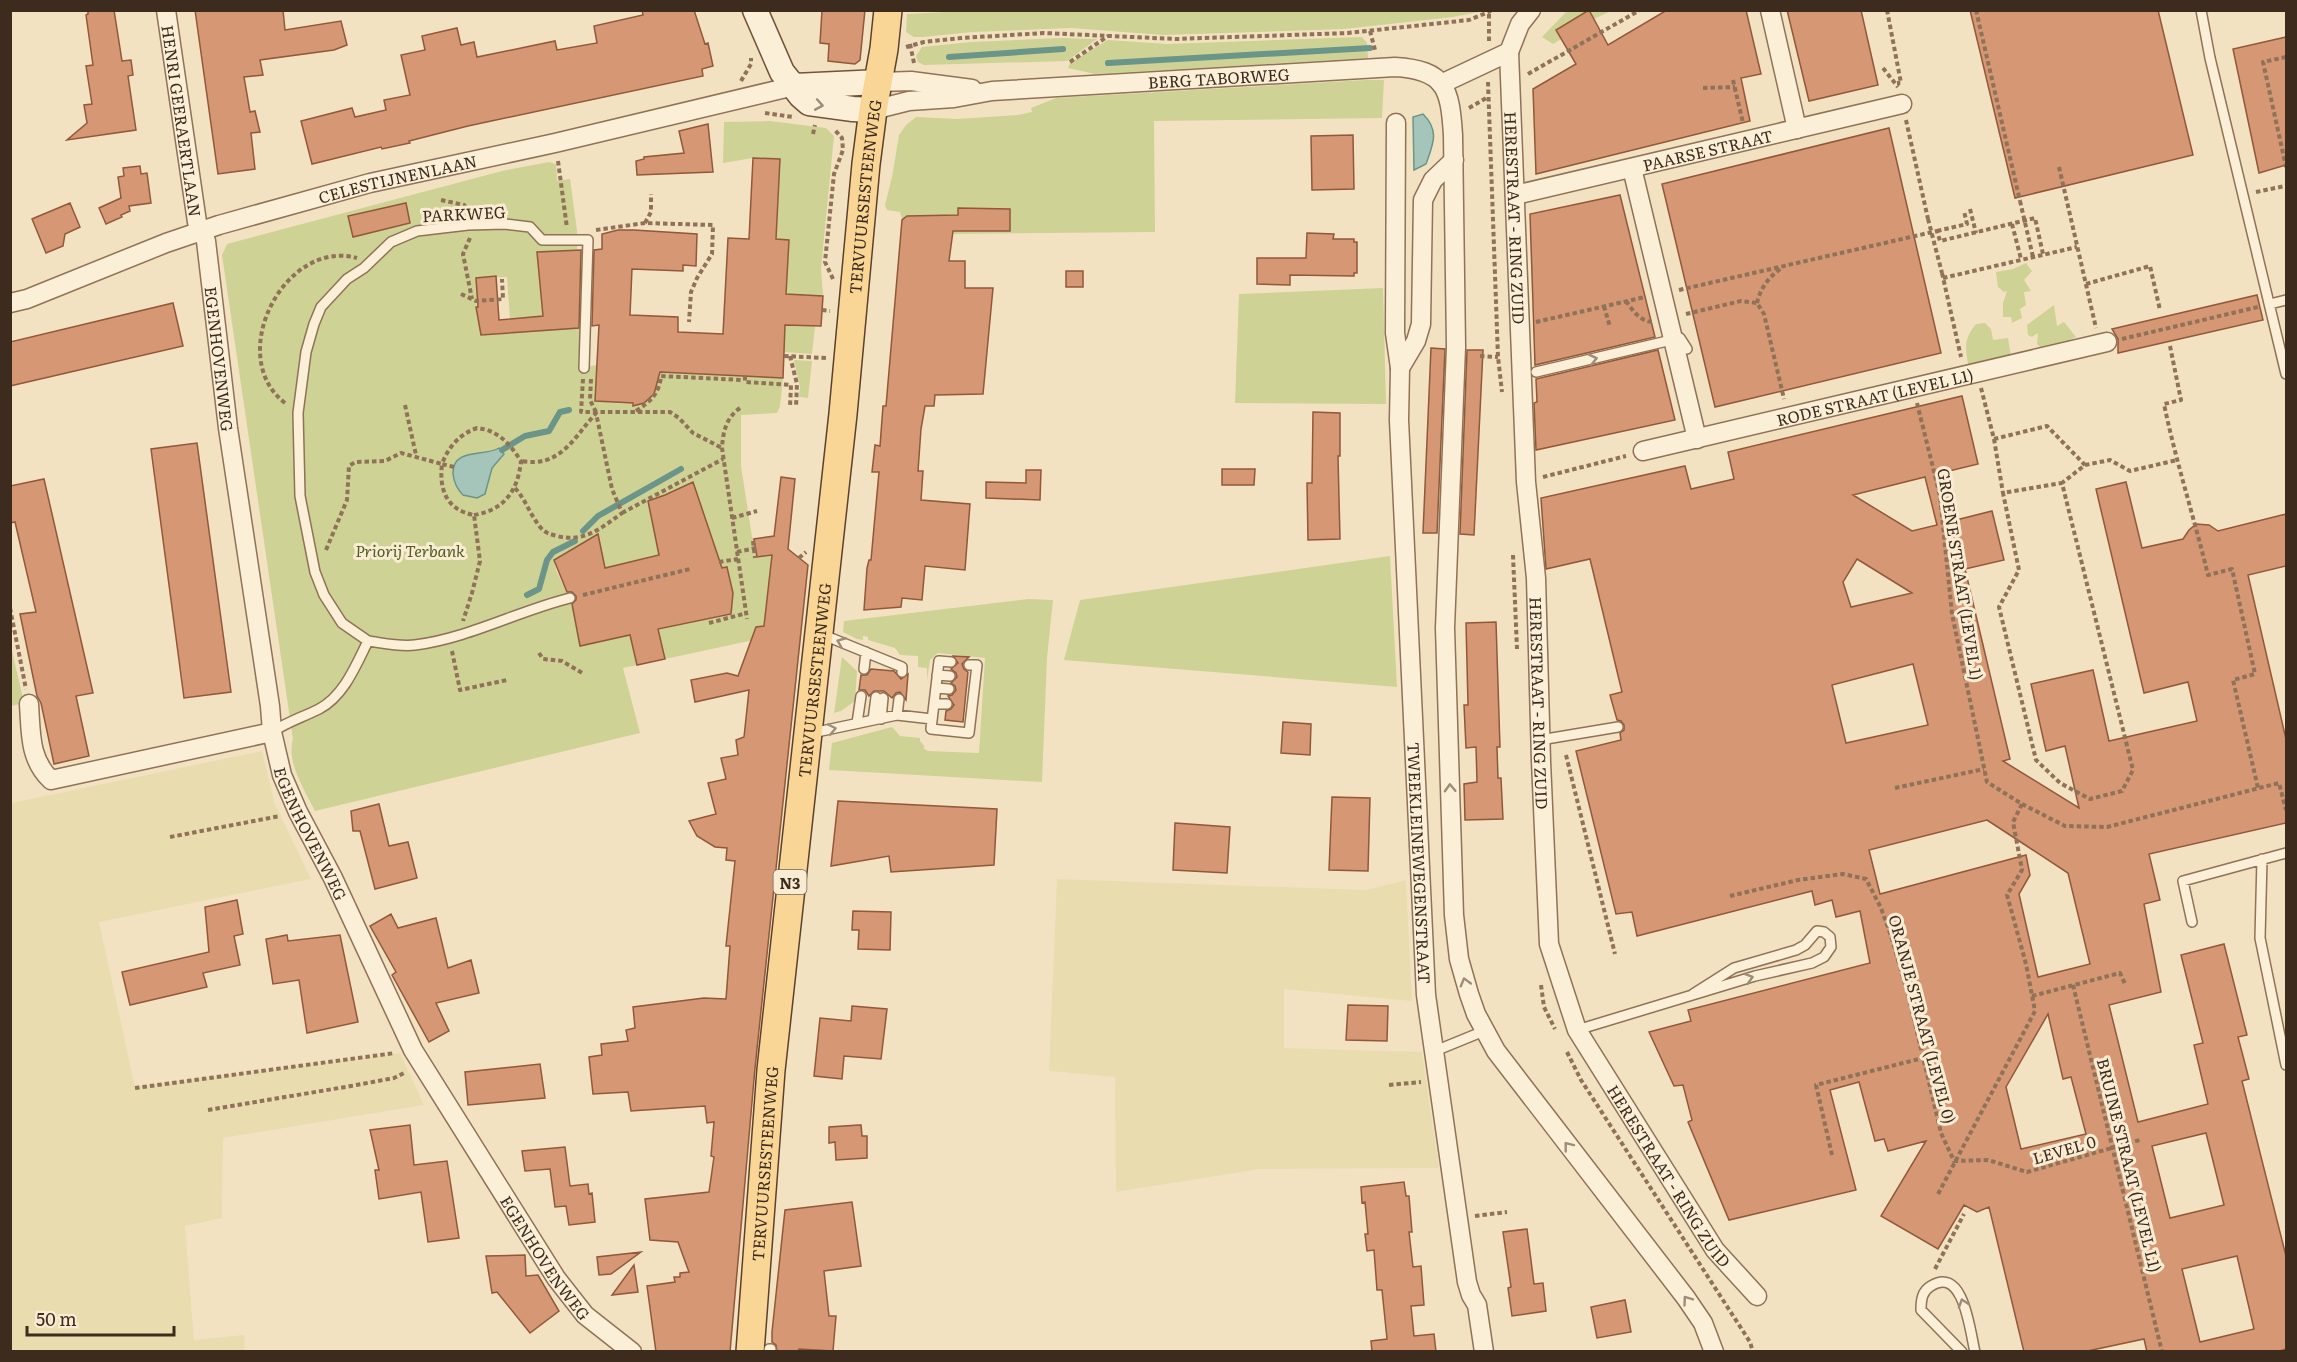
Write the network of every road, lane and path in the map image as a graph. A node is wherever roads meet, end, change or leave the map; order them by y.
1 (166, 10) edge
2 (755, 10) edge
3 (888, 10) edge
4 (1531, 10) edge
5 (1640, 10) edge
6 (1770, 10) edge
7 (1887, 10) edge
8 (1976, 10) edge
9 (2201, 10) edge
10 (1490, 11) edge
11 (1109, 36) junction
12 (1489, 36) dead end
13 (1509, 52) junction
14 (751, 56) dead end
15 (2286, 57) edge
16 (1070, 62) dead end
17 (914, 65) dead end
18 (1882, 68) dead end
19 (1488, 74) dead end
20 (1524, 75) dead end
21 (1733, 80) dead end
22 (879, 82) junction
23 (1441, 84) junction
24 (1898, 84) junction
25 (794, 86) junction
26 (736, 87) dead end
27 (1735, 87) junction
28 (1703, 88) dead end
29 (992, 91) junction
30 (1902, 104) junction
31 (873, 110) junction
32 (1396, 123) dead end
33 (1743, 123) dead end
34 (814, 125) dead end
35 (1797, 129) junction
36 (813, 134) dead end
37 (1454, 160) junction
38 (558, 163) dead end
39 (2059, 167) dead end
40 (2286, 167) edge
41 (1632, 168) junction
42 (2285, 186) dead end
43 (651, 194) dead end
44 (1515, 195) junction
45 (2243, 195) junction
46 (441, 200) dead end
47 (1971, 209) dead end
48 (1964, 211) dead end
49 (645, 223) junction
50 (2012, 224) junction
51 (479, 225) junction
52 (593, 230) dead end
53 (1937, 231) junction
54 (201, 232) junction
55 (1976, 233) junction
56 (568, 234) dead end
57 (2077, 247) junction
58 (2043, 254) junction
59 (2033, 257) junction
60 (2021, 259) junction
61 (1786, 266) junction
62 (364, 268) junction
63 (1942, 275) junction
64 (502, 279) dead end
65 (2086, 284) junction
66 (1672, 291) dead end
67 (460, 294) dead end
68 (1649, 296) dead end
69 (472, 299) junction
70 (2286, 300) edge
71 (1626, 301) junction
72 (10, 303) edge
73 (1757, 303) junction
74 (2270, 304) junction
75 (1604, 306) junction
76 (822, 310) dead end
77 (830, 310) dead end
78 (2160, 310) dead end
79 (1682, 315) dead end
80 (1662, 319) dead end
81 (689, 322) dead end
82 (1520, 325) junction
83 (1610, 327) dead end
84 (2104, 343) junction
85 (2170, 346) dead end
86 (1687, 349) dead end
87 (784, 356) dead end
88 (790, 356) junction
89 (1480, 357) dead end
90 (1498, 357) junction
91 (826, 358) dead end
92 (584, 368) joint
93 (1400, 368) junction
94 (1529, 373) junction
95 (1971, 374) junction
96 (2286, 374) edge
97 (591, 377) dead end
98 (1913, 388) junction
99 (1503, 402) dead end
100 (1785, 402) dead end
101 (405, 405) dead end
102 (740, 408) dead end
103 (636, 411) junction
104 (298, 413) junction
105 (596, 413) junction
106 (1697, 438) junction
107 (1994, 439) junction
108 (722, 448) junction
109 (1643, 451) joint
110 (416, 455) junction
111 (723, 459) junction
112 (2177, 460) junction
113 (521, 461) junction
114 (442, 464) junction
115 (2085, 465) junction
116 (454, 467) dead end
117 (1543, 477) dead end
118 (2062, 483) junction
119 (515, 488) junction
120 (2003, 492) junction
121 (757, 511) dead end
122 (622, 513) junction
123 (474, 515) junction
124 (732, 518) junction
125 (753, 541) dead end
126 (755, 549) junction
127 (1513, 551) dead end
128 (737, 552) junction
129 (755, 558) dead end
130 (738, 559) junction
131 (719, 562) dead end
132 (690, 569) dead end
133 (315, 572) junction
134 (570, 598) joint
135 (10, 608) edge
136 (747, 613) junction
137 (747, 620) dead end
138 (710, 622) dead end
139 (818, 633) junction
140 (453, 637) junction
141 (368, 641) junction
142 (866, 652) junction
143 (539, 653) dead end
144 (1518, 658) dead end
145 (951, 663) dead end
146 (969, 664) dead end
147 (864, 669) dead end
148 (902, 672) dead end
149 (584, 674) dead end
150 (937, 675) junction
151 (950, 676) dead end
152 (507, 680) dead end
153 (936, 688) junction
154 (949, 689) dead end
155 (861, 696) dead end
156 (880, 697) dead end
157 (899, 699) dead end
158 (29, 704) joint
159 (934, 704) junction
160 (947, 704) dead end
161 (897, 715) junction
162 (877, 719) junction
163 (932, 719) junction
164 (857, 723) junction
165 (1618, 727) dead end
166 (272, 732) junction
167 (807, 734) junction
168 (1540, 740) junction
169 (1566, 755) dead end
170 (1984, 768) junction
171 (1895, 788) dead end
172 (2258, 788) junction
173 (2022, 804) junction
174 (2286, 810) edge
175 (298, 812) junction
176 (170, 837) dead end
177 (2286, 853) edge
178 (2262, 859) junction
179 (1730, 896) dead end
180 (2192, 922) dead end
181 (1615, 954) dead end
182 (1539, 974) dead end
183 (2124, 984) dead end
184 (2073, 985) junction
185 (1693, 994) junction
186 (2032, 996) junction
187 (1577, 1030) junction
188 (1484, 1031) junction
189 (1560, 1038) dead end
190 (1565, 1049) dead end
191 (1434, 1051) junction
192 (416, 1055) junction
193 (1923, 1058) junction
194 (2286, 1065) edge
195 (1437, 1080) junction
196 (1389, 1085) dead end
197 (135, 1088) dead end
198 (208, 1110) dead end
199 (2140, 1140) dead end
200 (2112, 1147) junction
201 (1832, 1155) dead end
202 (1954, 1161) junction
203 (1937, 1196) dead end
204 (1507, 1212) dead end
205 (1964, 1214) dead end
206 (1460, 1219) junction
207 (1925, 1290) junction
208 (1757, 1296) dead end
209 (763, 1350) edge
210 (632, 1352) edge
211 (1484, 1352) edge
212 (1714, 1352) edge
213 (1753, 1352) edge
214 (1962, 1352) edge
215 (1975, 1352) edge
216 (2162, 1352) edge

1 - 54 street, HENRI GEERAERTLAAN
2 - 25 main road
3 - 22 main road, TERVUURSESTEENWEG / N3
4 - 13 street
5 - 20 path
6 - 35 street
7 - 24 path
8 - 59 path, bridge
9 - 45 lane
10 - 11 path
10 - 12 path
11 - 16 path
11 - 17 path
13 - 23 street
13 - 44 street, HERESTRAAT - RING ZUID
14 - 26 path
15 - 40 path
18 - 24 path
19 - 90 path
21 - 27 path
22 - 25 main road
22 - 29 street, BERG TABORWEG
22 - 31 main road, TERVUURSESTEENWEG / N3
23 - 29 street, BERG TABORWEG
23 - 37 street
24 - 30 path
25 -> 31 main road
25 - 54 street, CELESTIJNENLAAN
27 - 28 path
27 - 33 path
29 - 31 street, BERG TABORWEG
30 - 35 street, PAARSE STRAAT
30 - 63 path, bridge
31 - 139 main road, TERVUURSESTEENWEG / N3
32 - 93 street, TWEEKLEINEWEGENSTRAAT
34 - 36 path
35 - 41 street, PAARSE STRAAT
37 - 93 street, TWEEKLEINEWEGENSTRAAT
188 -> 37 street
38 - 56 path
39 - 57 path
41 - 44 street, PAARSE STRAAT
41 - 106 street
42 - 45 path
43 - 49 path
44 - 82 street, HERESTRAAT - RING ZUID
45 - 74 lane
46 - 51 path
47 - 55 path
48 - 53 path
49 - 52 path
49 - 81 path
50 - 55 path
50 - 58 path
50 - 60 path
51 - 62 lane, PARKWEG
51 - 69 path
51 - 92 lane, PARKWEG
53 - 55 path
53 - 61 path
54 - 72 street, CELESTIJNENLAAN
54 - 166 street, EGENHOVENWEG
57 - 58 path
57 - 65 path
58 - 59 path
59 - 60 path
60 - 63 path
61 - 66 path
61 - 73 path
62 - 104 lane, PARKWEG
62 - 104 path
63 - 95 path
64 - 69 path
65 - 78 path
65 - 84 path
67 - 69 path
68 - 71 path
70 - 74 lane
71 - 75 path
71 - 80 path
73 - 79 path
73 - 100 path
74 - 84 path
74 - 96 lane
75 - 82 path
75 - 83 path
76 - 77 path
82 - 94 street, HERESTRAAT - RING ZUID
84 - 95 street, RODE STRAAT (LEVEL L1)
85 - 112 path
94 -> 86 lane
87 - 88 path
88 - 91 path
88 - 103 path
89 - 90 path
90 - 99 path
92 - 105 path
93 - 191 street, TWEEKLEINEWEGENSTRAAT
94 - 168 street, HERESTRAAT - RING ZUID
95 - 98 street, RODE STRAAT (LEVEL L1)
95 - 107 path
97 - 105 path
98 - 106 street, RODE STRAAT (LEVEL L1)
98 - 170 path, GROENE STRAAT (LEVEL 1)
101 - 110 path
102 - 108 path
103 - 105 path
103 - 108 path
104 - 133 lane, PARKWEG
105 - 113 path
105 - 122 path
106 - 109 street, RODE STRAAT (LEVEL L1)
107 - 115 path
107 - 120 path
108 - 111 path
109 - 117 path
110 - 114 path
110 - 133 path
111 - 122 path
111 - 124 path
112 - 115 path
112 - 172 path
113 - 114 path
113 - 119 path
114 - 116 path
114 - 123 path
115 - 118 path
118 - 120 path
118 - 120 path
119 - 122 path
119 - 123 path
121 - 124 path
123 - 140 path
124 - 128 path
125 - 126 path
126 - 128 path
126 - 129 path
127 - 144 path
128 - 130 path
130 - 131 path
130 - 136 path
132 - 134 path
133 - 141 lane, PARKWEG
134 - 140 lane, PARKWEG
135 - 158 path
136 - 137 path
136 - 138 path
142 -> 139 lane
139 - 167 main road, TERVUURSESTEENWEG / N3
140 - 141 lane, PARKWEG
140 - 152 path
141 - 166 lane
142 - 147 lane
142 - 148 lane
143 - 149 path
145 - 150 lane
146 - 163 lane
150 - 151 lane
150 - 153 lane
153 - 154 lane
153 - 159 lane
155 - 164 lane
156 - 162 lane
157 - 161 lane
158 - 166 street
159 - 160 lane
159 - 163 lane
161 - 162 lane
161 - 163 lane
162 - 164 lane
167 -> 164 lane
165 - 168 lane
166 - 175 street, EGENHOVENWEG
167 - 209 main road, TERVUURSESTEENWEG / N3
168 - 187 street, HERESTRAAT - RING ZUID
169 - 181 path
170 - 171 path
170 - 173 path, GROENE STRAAT (LEVEL 1)
172 - 173 path, GROENE STRAAT (LEVEL 1)
172 - 174 path
173 - 186 path
175 - 176 path
175 - 192 street, EGENHOVENWEG
177 - 178 lane
178 - 180 lane
178 - 194 lane
179 - 193 path, ORANJE STRAAT (LEVEL 0)
182 - 189 path
183 - 184 path
184 - 186 path
184 - 200 path, BRUINE STRAAT (LEVEL L1)
185 -> 185 lane
185 - 187 lane
186 - 202 path
187 - 208 street, HERESTRAAT - RING ZUID
188 - 191 lane
212 -> 188 street
190 - 213 path
191 - 195 street, TWEEKLEINEWEGENSTRAAT
192 - 197 path
192 - 198 path
192 - 210 street, EGENHOVENWEG
193 - 201 path, ORANJE STRAAT (LEVEL 0)
193 - 202 path, ORANJE STRAAT (LEVEL 0)
195 - 196 path
195 - 206 street, TWEEKLEINEWEGENSTRAAT
199 - 200 path, LEVEL 0
200 - 202 path, LEVEL 0
200 - 216 path, BRUINE STRAAT (LEVEL L1)
202 - 203 path
204 - 206 path
205 - 207 path
206 - 211 street, TWEEKLEINEWEGENSTRAAT
207 - 214 lane
215 -> 207 lane

